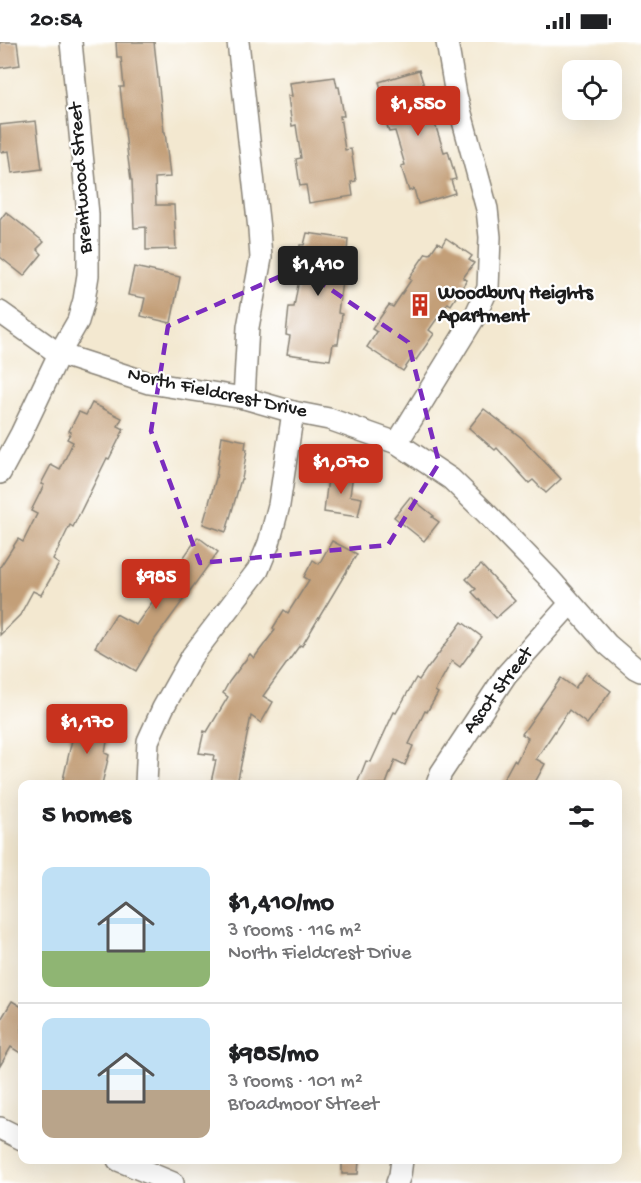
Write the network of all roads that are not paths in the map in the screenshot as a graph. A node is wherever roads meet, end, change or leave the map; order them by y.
1 (71, 42) edge
2 (238, 42) edge
3 (447, 42) edge
4 (0, 312) edge
5 (59, 354) junction
6 (244, 399) junction
7 (293, 412) junction
8 (397, 442) junction
9 (0, 473) edge
10 (570, 604) junction
11 (641, 671) edge
12 (146, 780) edge
13 (438, 780) edge
14 (0, 1128) edge
15 (18, 1137) edge
16 (128, 1164) edge
17 (401, 1164) edge
18 (173, 1183) edge
19 (397, 1183) edge

1 - 5 street, Brentwood Street
2 - 6 street
3 - 8 street
4 - 5 street, North Fieldcrest Drive
5 - 6 street, North Fieldcrest Drive
5 - 9 street, Brentwood Street
6 - 7 street, North Fieldcrest Drive
7 - 8 street, North Fieldcrest Drive
7 - 12 street
8 - 10 street, North Fieldcrest Drive
10 - 11 street, North Fieldcrest Drive
10 - 13 street, Ascot Street
14 - 15 street
16 - 18 street
17 - 19 street

